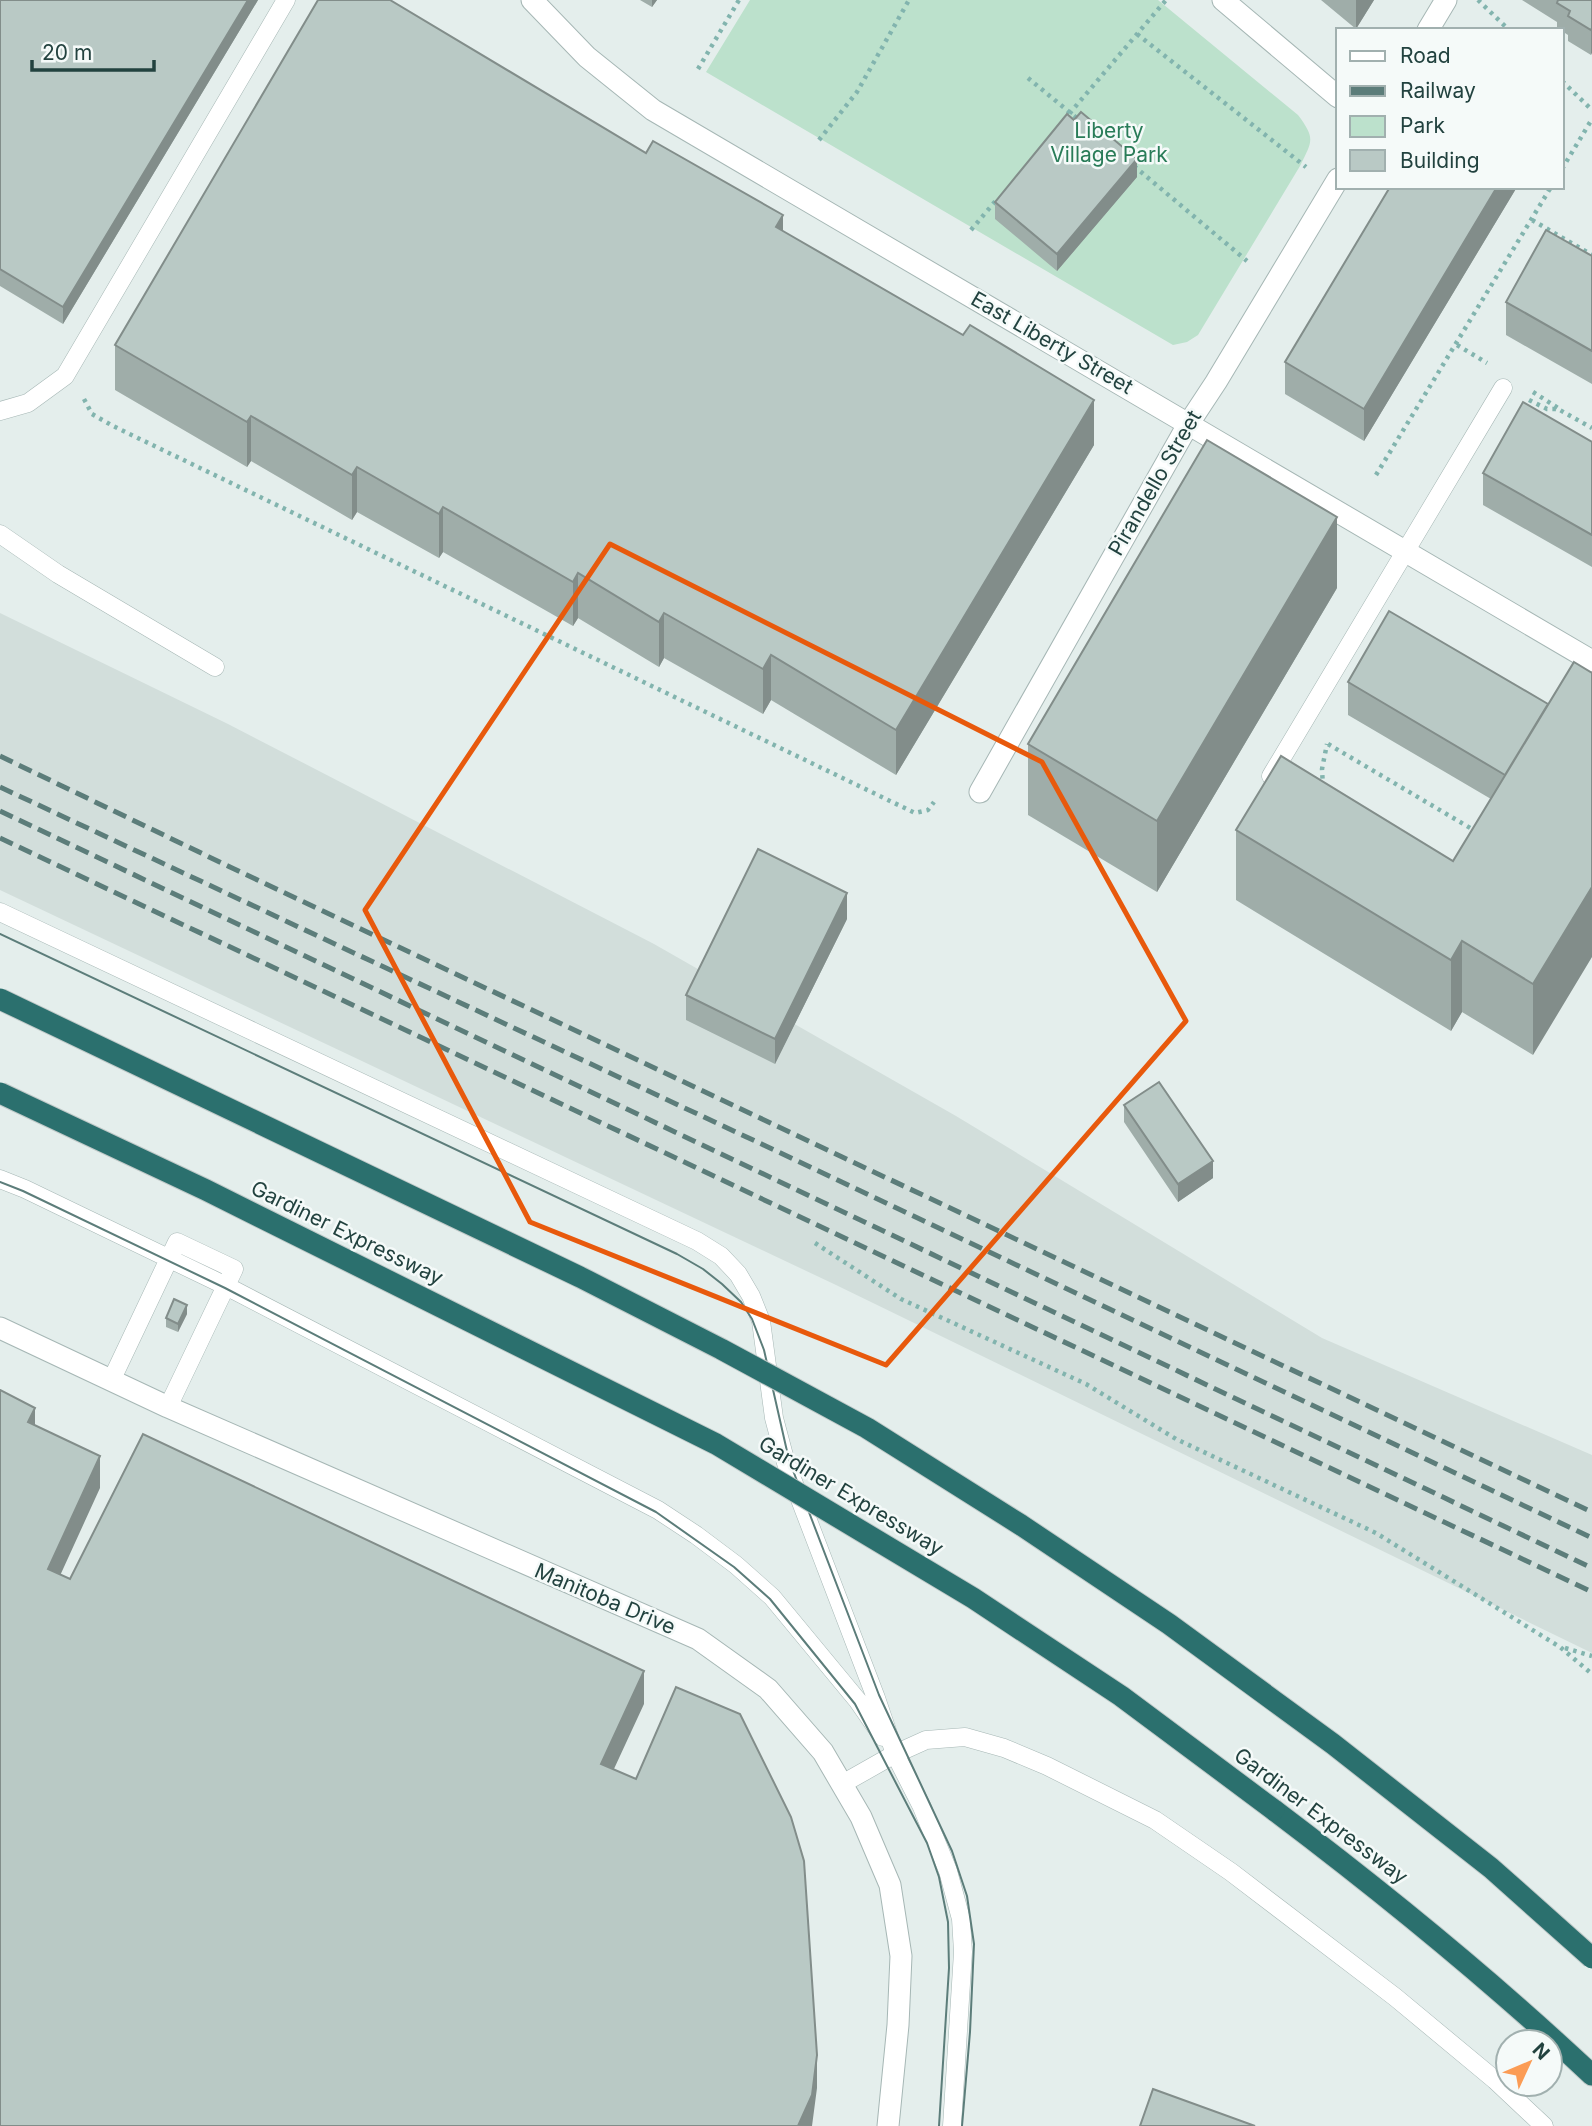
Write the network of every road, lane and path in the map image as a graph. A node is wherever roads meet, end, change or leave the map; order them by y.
1 (286, 0) edge
2 (531, 0) edge
3 (739, 0) edge
4 (909, 0) edge
5 (1166, 0) edge
6 (1223, 0) edge
7 (1446, 0) edge
8 (1478, 0) edge
9 (1429, 28) edge
10 (1507, 28) edge
11 (1137, 34) junction
12 (698, 69) dead end
13 (1028, 78) dead end
14 (1564, 84) edge
15 (1336, 95) edge
16 (1592, 110) edge
17 (1070, 113) junction
18 (1592, 118) edge
19 (1080, 121) edge
20 (1061, 124) edge
21 (819, 140) dead end
22 (1130, 163) edge
23 (1564, 166) edge
24 (1306, 167) dead end
25 (1336, 182) edge
26 (1007, 188) edge
27 (1550, 189) edge
28 (1532, 220) junction
29 (971, 230) dead end
30 (1592, 255) edge
31 (1247, 261) dead end
32 (1457, 345) junction
33 (1485, 362) dead end
34 (1503, 388) dead end
35 (1530, 390) dead end
36 (82, 395) dead end
37 (1528, 400) dead end
38 (1558, 409) junction
39 (0, 411) edge
40 (1189, 423) junction
41 (1592, 428) edge
42 (1376, 475) dead end
43 (0, 534) edge
44 (1406, 551) junction
45 (1592, 661) edge
46 (215, 667) dead end
47 (1334, 733) dead end
48 (1327, 744) junction
49 (980, 792) dead end
50 (1260, 793) edge
51 (1323, 794) edge
52 (934, 802) dead end
53 (1487, 838) edge
54 (0, 912) edge
55 (0, 999) edge
56 (0, 1093) edge
57 (0, 1179) edge
58 (816, 1243) dead end
59 (169, 1258) junction
60 (226, 1286) junction
61 (0, 1328) edge
62 (111, 1381) junction
63 (169, 1407) junction
64 (1560, 1647) junction
65 (1592, 1656) edge
66 (1592, 1674) edge
67 (895, 1754) junction
68 (842, 1784) junction
69 (1592, 1958) edge
70 (1592, 2075) edge
71 (888, 2126) edge
72 (952, 2126) edge
73 (1544, 2126) edge

1 - 39 lane
2 - 40 street, East Liberty Street
3 - 12 path
4 - 21 path
5 - 11 path
6 - 15 street
7 - 9 street
8 - 10 path
11 - 17 path
11 - 24 path
13 - 17 path
14 - 16 path
17 - 19 path
17 - 20 path
18 - 23 path
22 - 31 path
25 - 40 street, Pirandello Street
26 - 29 path
27 - 28 path
28 - 30 path
28 - 32 path
32 - 33 path
32 - 42 path
34 - 44 lane
35 - 38 path
36 - 52 path
37 - 38 path
38 - 41 path
40 - 44 street, East Liberty Street
40 - 49 street, Pirandello Street
43 - 46 lane
44 - 45 street, East Liberty Street
44 - 50 lane
47 - 48 path
48 - 51 path
48 - 53 path
54 - 67 lane
55 - 69 highway, bridge
56 - 70 highway, Gardiner Expressway, bridge
57 - 59 lane
58 - 64 path
59 - 60 lane
59 - 62 lane
60 - 63 lane
60 - 67 lane
61 - 62 street, Manitoba Drive
62 - 63 street, Manitoba Drive
63 - 68 street, Manitoba Drive
64 - 65 path
64 - 66 path
67 - 68 lane
67 - 72 lane
67 - 73 lane
68 - 71 street, Manitoba Drive

